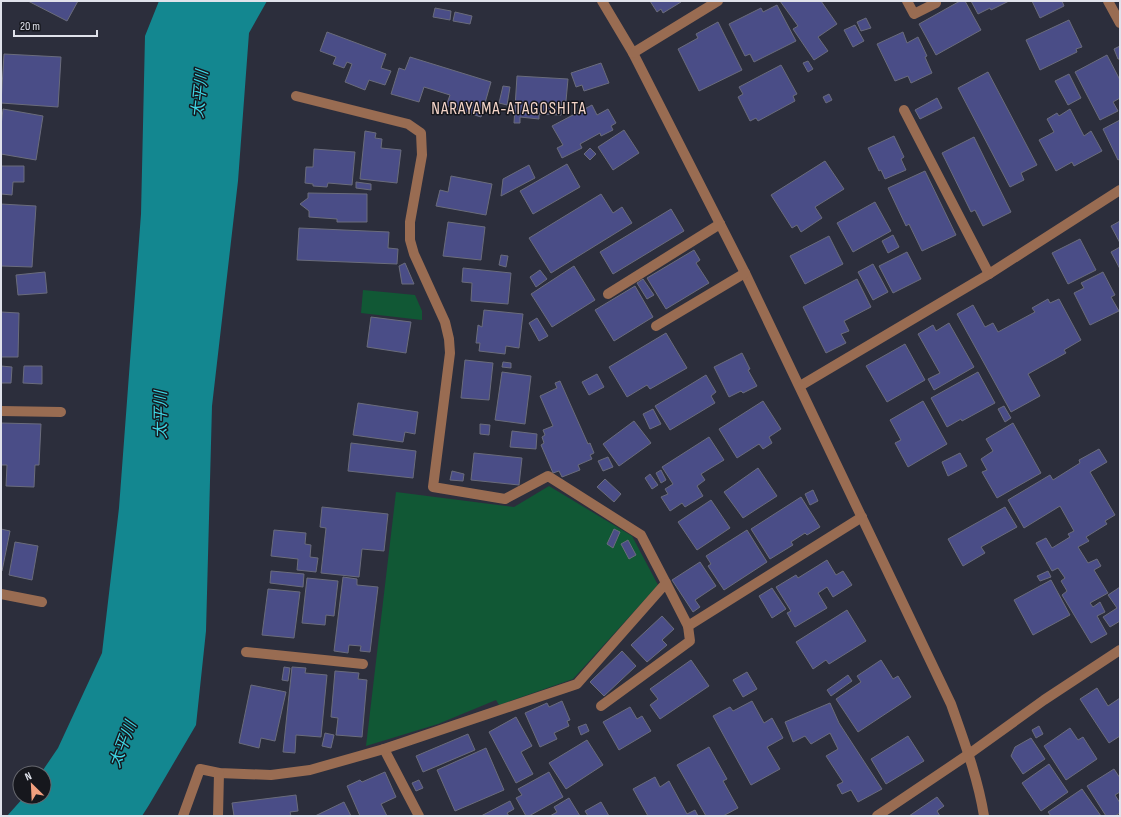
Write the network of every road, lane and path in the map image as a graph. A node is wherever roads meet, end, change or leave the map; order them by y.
1 (602, 1) edge
2 (718, 1) edge
3 (908, 1) edge
4 (1108, 1) edge
5 (936, 3) dead end
6 (1120, 23) edge
7 (634, 53) junction
8 (296, 96) dead end
9 (904, 110) dead end
10 (1120, 190) edge
11 (720, 224) junction
12 (745, 273) junction
13 (989, 274) junction
14 (608, 294) dead end
15 (656, 326) dead end
16 (800, 386) junction
17 (1, 411) edge
18 (61, 412) dead end
19 (862, 517) junction
20 (666, 583) junction
21 (1, 594) edge
22 (42, 602) dead end
23 (688, 626) junction
24 (1120, 650) edge
25 (246, 652) dead end
26 (364, 664) dead end
27 (601, 706) dead end
28 (384, 749) junction
29 (969, 754) junction
30 (220, 773) junction
31 (183, 816) edge
32 (218, 816) edge
33 (419, 816) edge
34 (877, 816) edge
35 (984, 816) edge

1 - 7 street
2 - 7 street
3 - 5 street
4 - 6 street
7 - 11 street
8 - 20 street
9 - 13 street
10 - 13 street
11 - 12 street
11 - 14 street
12 - 15 street
12 - 16 street
13 - 16 street
16 - 19 street
17 - 18 street
19 - 23 street
19 - 29 street
20 - 23 street
20 - 28 street
21 - 22 street
23 - 27 street
24 - 29 street
25 - 26 street
28 - 30 street
28 - 33 street
29 - 34 street
29 - 35 street
30 - 31 street
30 - 32 street

